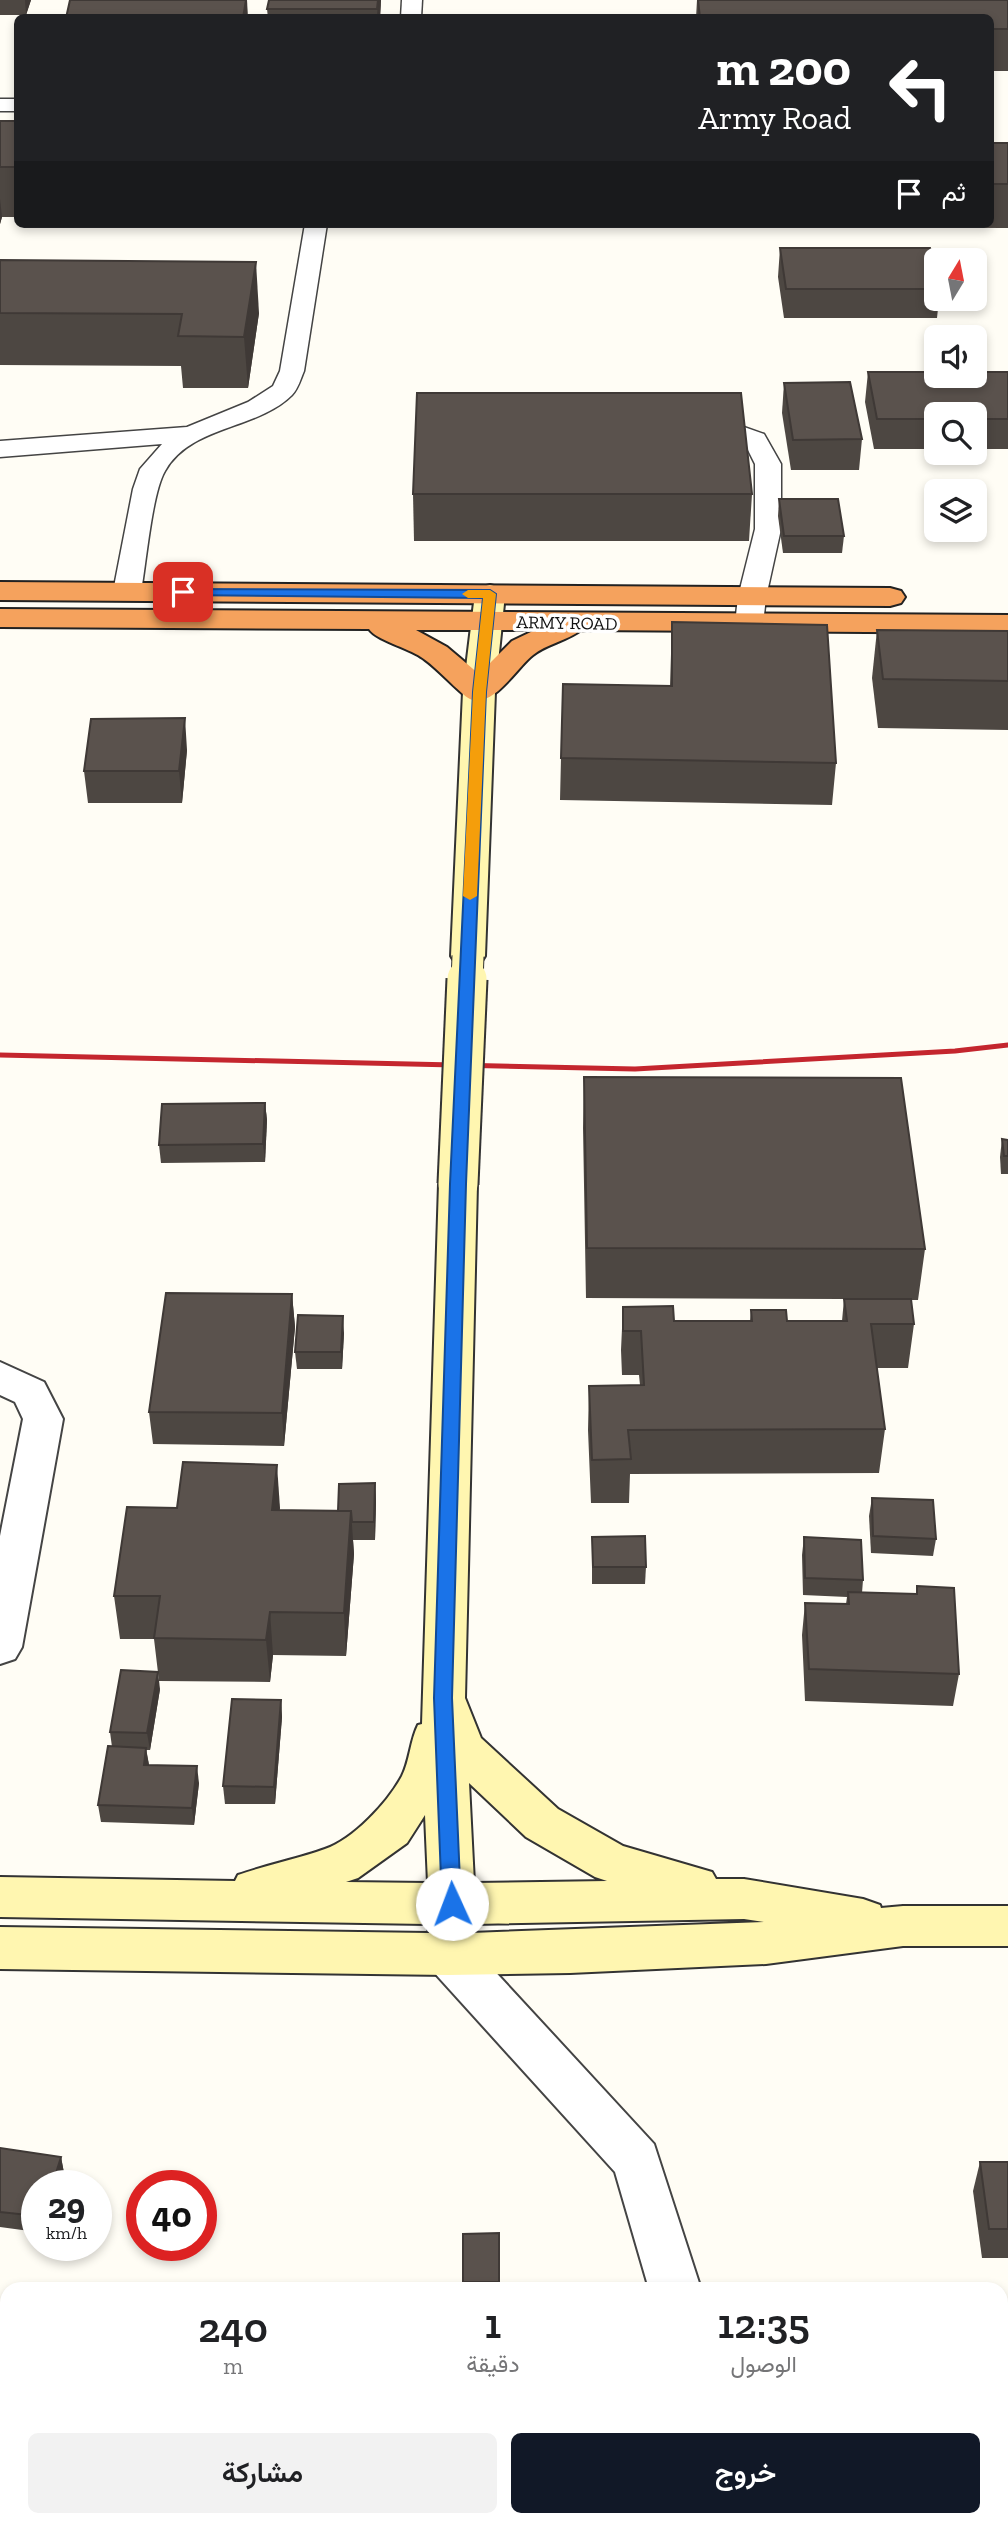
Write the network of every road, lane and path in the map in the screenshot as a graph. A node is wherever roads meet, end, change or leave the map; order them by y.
1 (315, 228) edge
2 (679, 424) edge
3 (191, 434) junction
4 (0, 449) edge
5 (0, 591) edge
6 (127, 592) junction
7 (1008, 597) edge
8 (488, 608) junction
9 (750, 610) junction
10 (0, 618) edge
11 (349, 620) junction
12 (578, 623) junction
13 (1008, 624) edge
14 (479, 692) junction
15 (0, 1377) edge
16 (0, 1647) edge
17 (443, 1698) junction
18 (0, 1897) edge
19 (744, 1899) junction
20 (179, 1901) junction
21 (452, 1904) junction
22 (903, 1926) junction
23 (1008, 1926) edge
24 (0, 1948) edge
25 (448, 1954) junction
26 (673, 2282) edge

1 - 3 lane
2 - 9 lane
3 - 4 lane
3 - 6 lane
5 - 6 highway, ARMY ROAD
6 - 8 highway, ARMY ROAD
7 - 9 highway, ARMY ROAD
8 - 9 highway, ARMY ROAD
8 - 11 highway, ARMY ROAD
8 - 12 highway, ARMY ROAD
8 - 14 street
9 - 12 highway, ARMY ROAD
9 - 13 highway, ARMY ROAD
10 - 11 highway, ARMY ROAD
11 - 14 highway
12 - 14 highway
14 - 17 street, bridge
15 - 16 street
17 - 19 street
17 - 20 street
17 - 21 street
18 - 20 street
19 - 21 street
19 - 22 street
20 - 21 street
21 - 25 street
22 - 23 street
22 - 25 street
24 - 25 street
25 - 26 street

